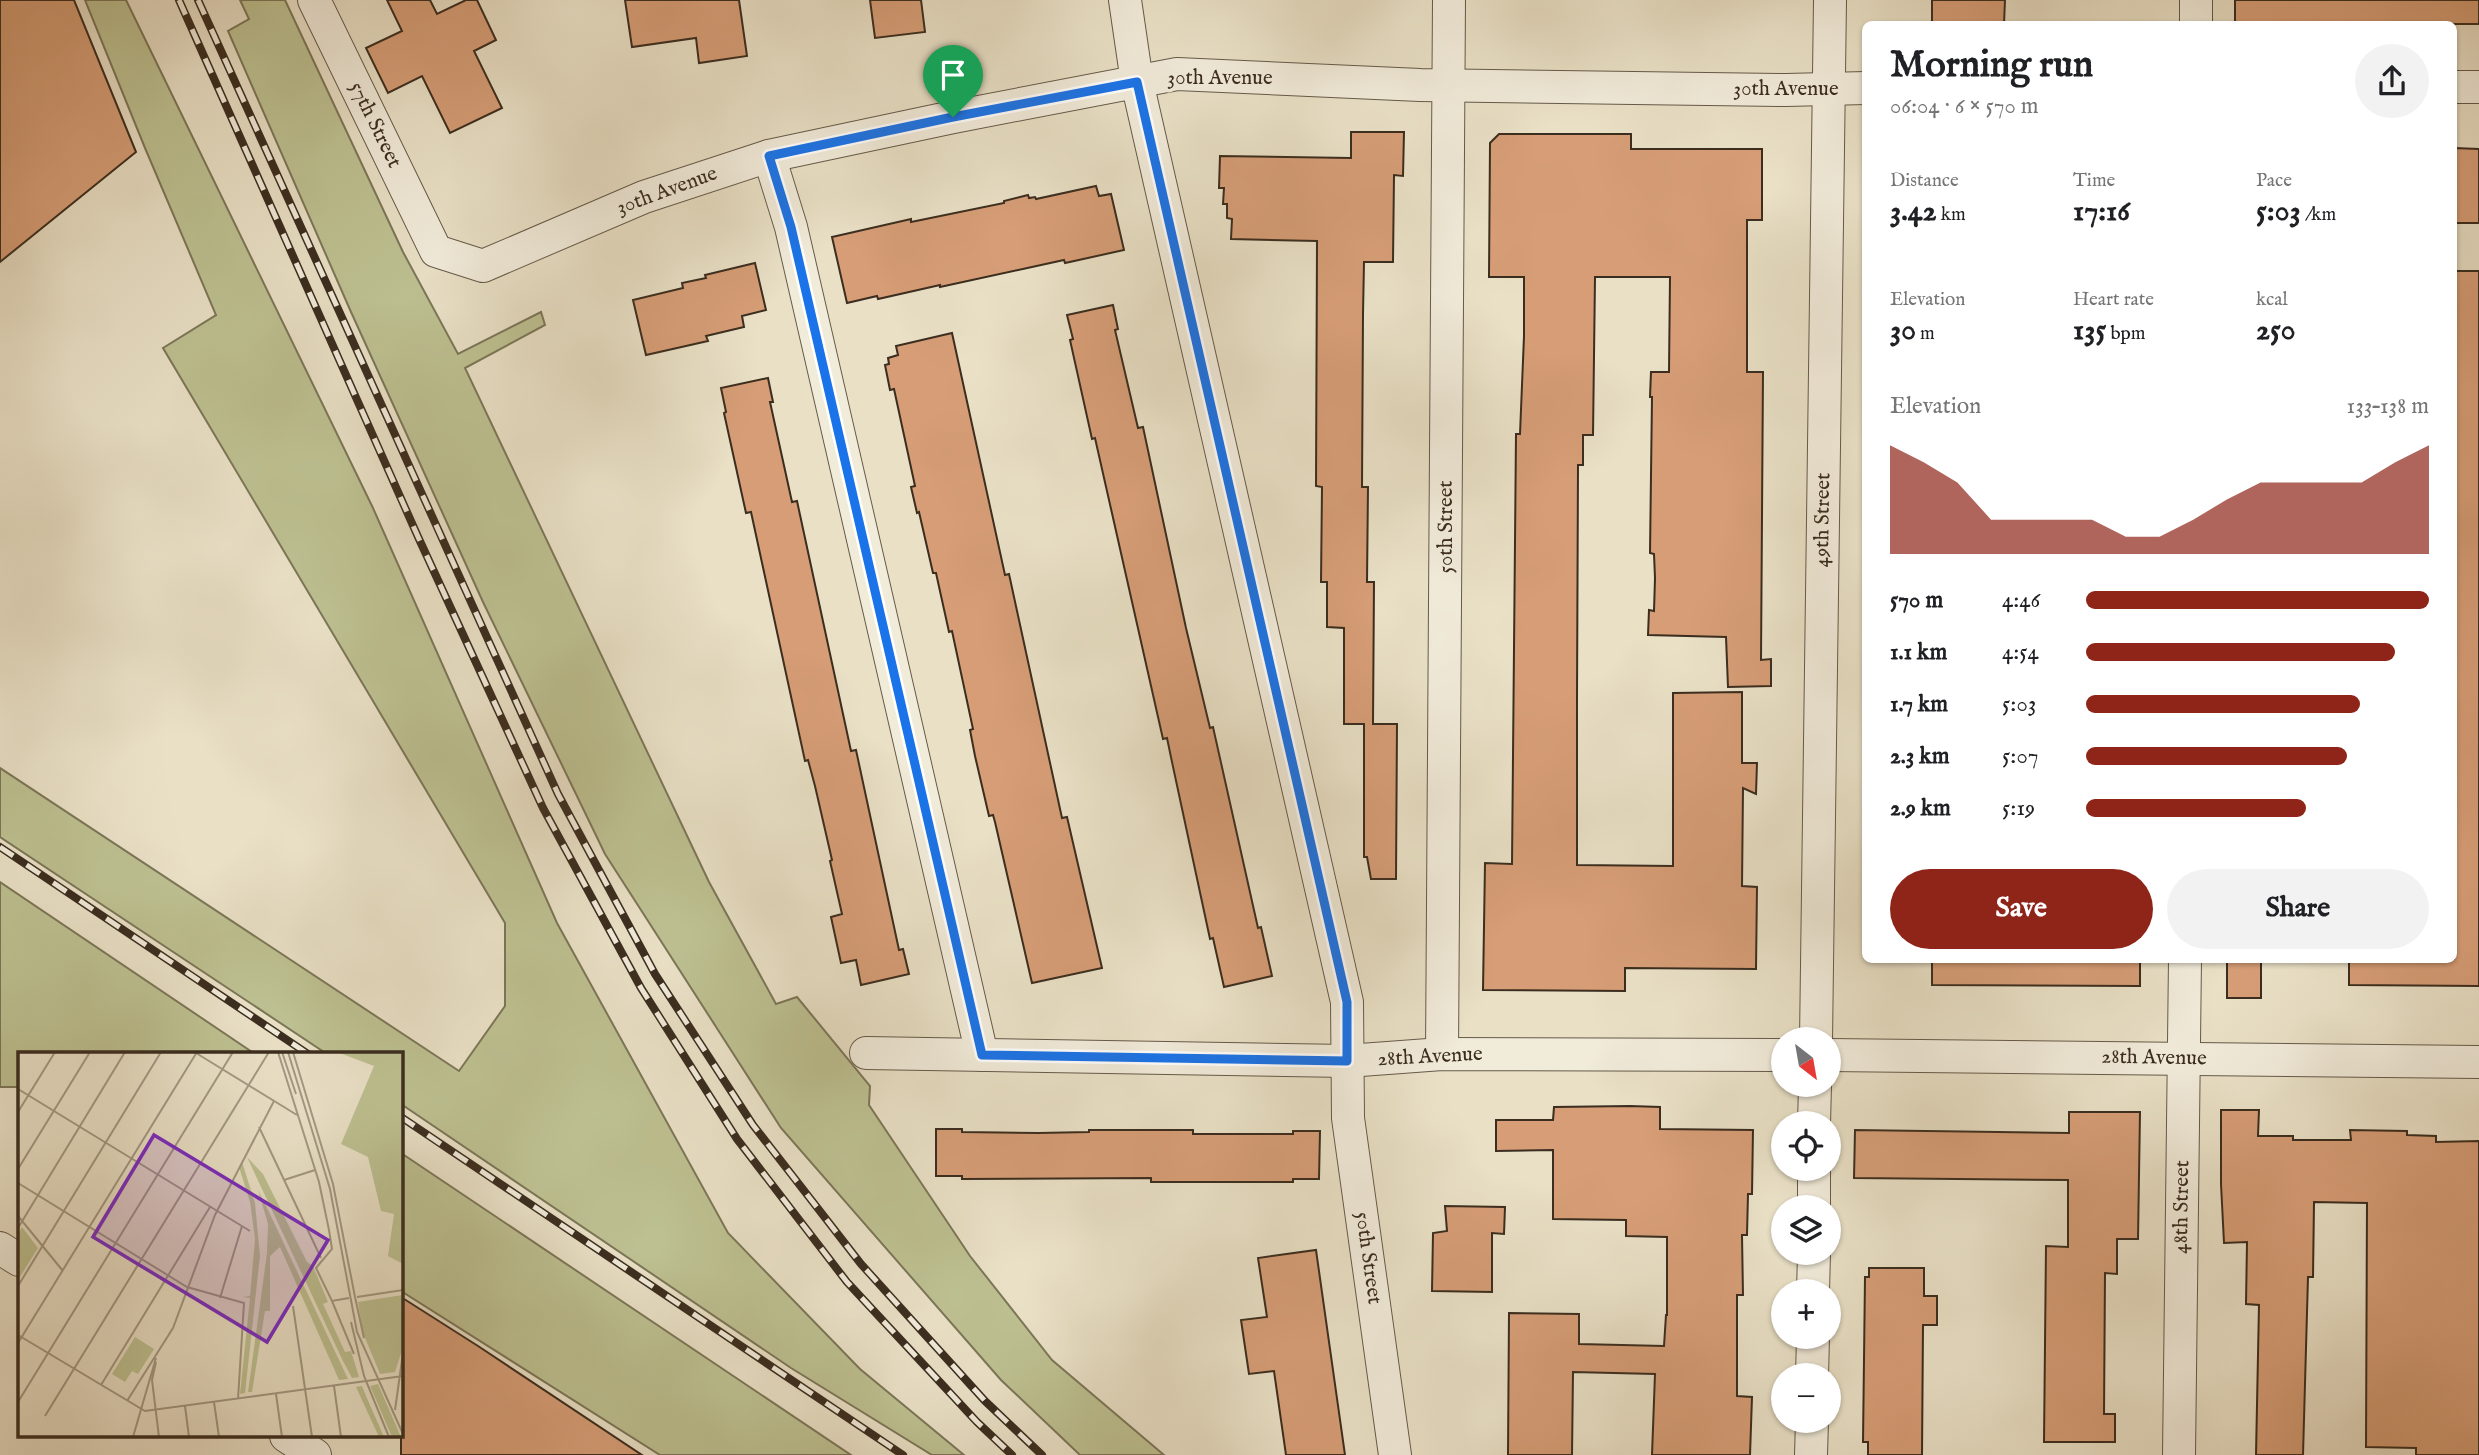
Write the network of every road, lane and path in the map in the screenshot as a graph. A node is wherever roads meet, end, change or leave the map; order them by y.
1 (314, 0) edge
2 (1125, 0) edge
3 (1449, 0) edge
4 (1830, 0) edge
5 (2196, 0) edge
6 (2196, 21) edge
7 (1137, 82) junction
8 (1448, 85) junction
9 (2457, 87) edge
10 (2479, 87) edge
11 (1862, 88) edge
12 (1828, 89) junction
13 (769, 156) junction
14 (436, 251) joint
15 (2185, 963) edge
16 (1816, 1027) edge
17 (866, 1053) dead end
18 (1442, 1054) junction
19 (982, 1055) junction
20 (1771, 1055) edge
21 (1841, 1055) edge
22 (2184, 1058) junction
23 (1347, 1061) junction
24 (2479, 1062) edge
25 (0, 1248) edge
26 (18, 1259) edge
27 (1812, 1433) edge
28 (289, 1438) edge
29 (315, 1455) edge
30 (1395, 1455) edge
31 (1811, 1455) edge
32 (2179, 1455) edge

1 - 14 street, 57th Street
2 - 7 street, 50th Street
3 - 8 street, 50th Street
4 - 12 street, 49th Street
5 - 6 street
7 - 8 street, 30th Avenue
7 - 13 street, 30th Avenue
7 - 23 street, 50th Street
8 - 12 street, 30th Avenue
8 - 18 street, 50th Street
9 - 10 street
11 - 12 street, 30th Avenue
12 - 16 street, 49th Street
13 - 14 street, 30th Avenue
13 - 19 street
15 - 22 street, 48th Street
17 - 19 street, 28th Avenue
18 - 20 street, 28th Avenue
18 - 23 street, 28th Avenue
19 - 23 street, 28th Avenue
21 - 22 street, 28th Avenue
22 - 24 street, 28th Avenue
22 - 32 street, 48th Street
23 - 30 street, 50th Street
25 - 26 street
27 - 31 street
28 - 29 street

